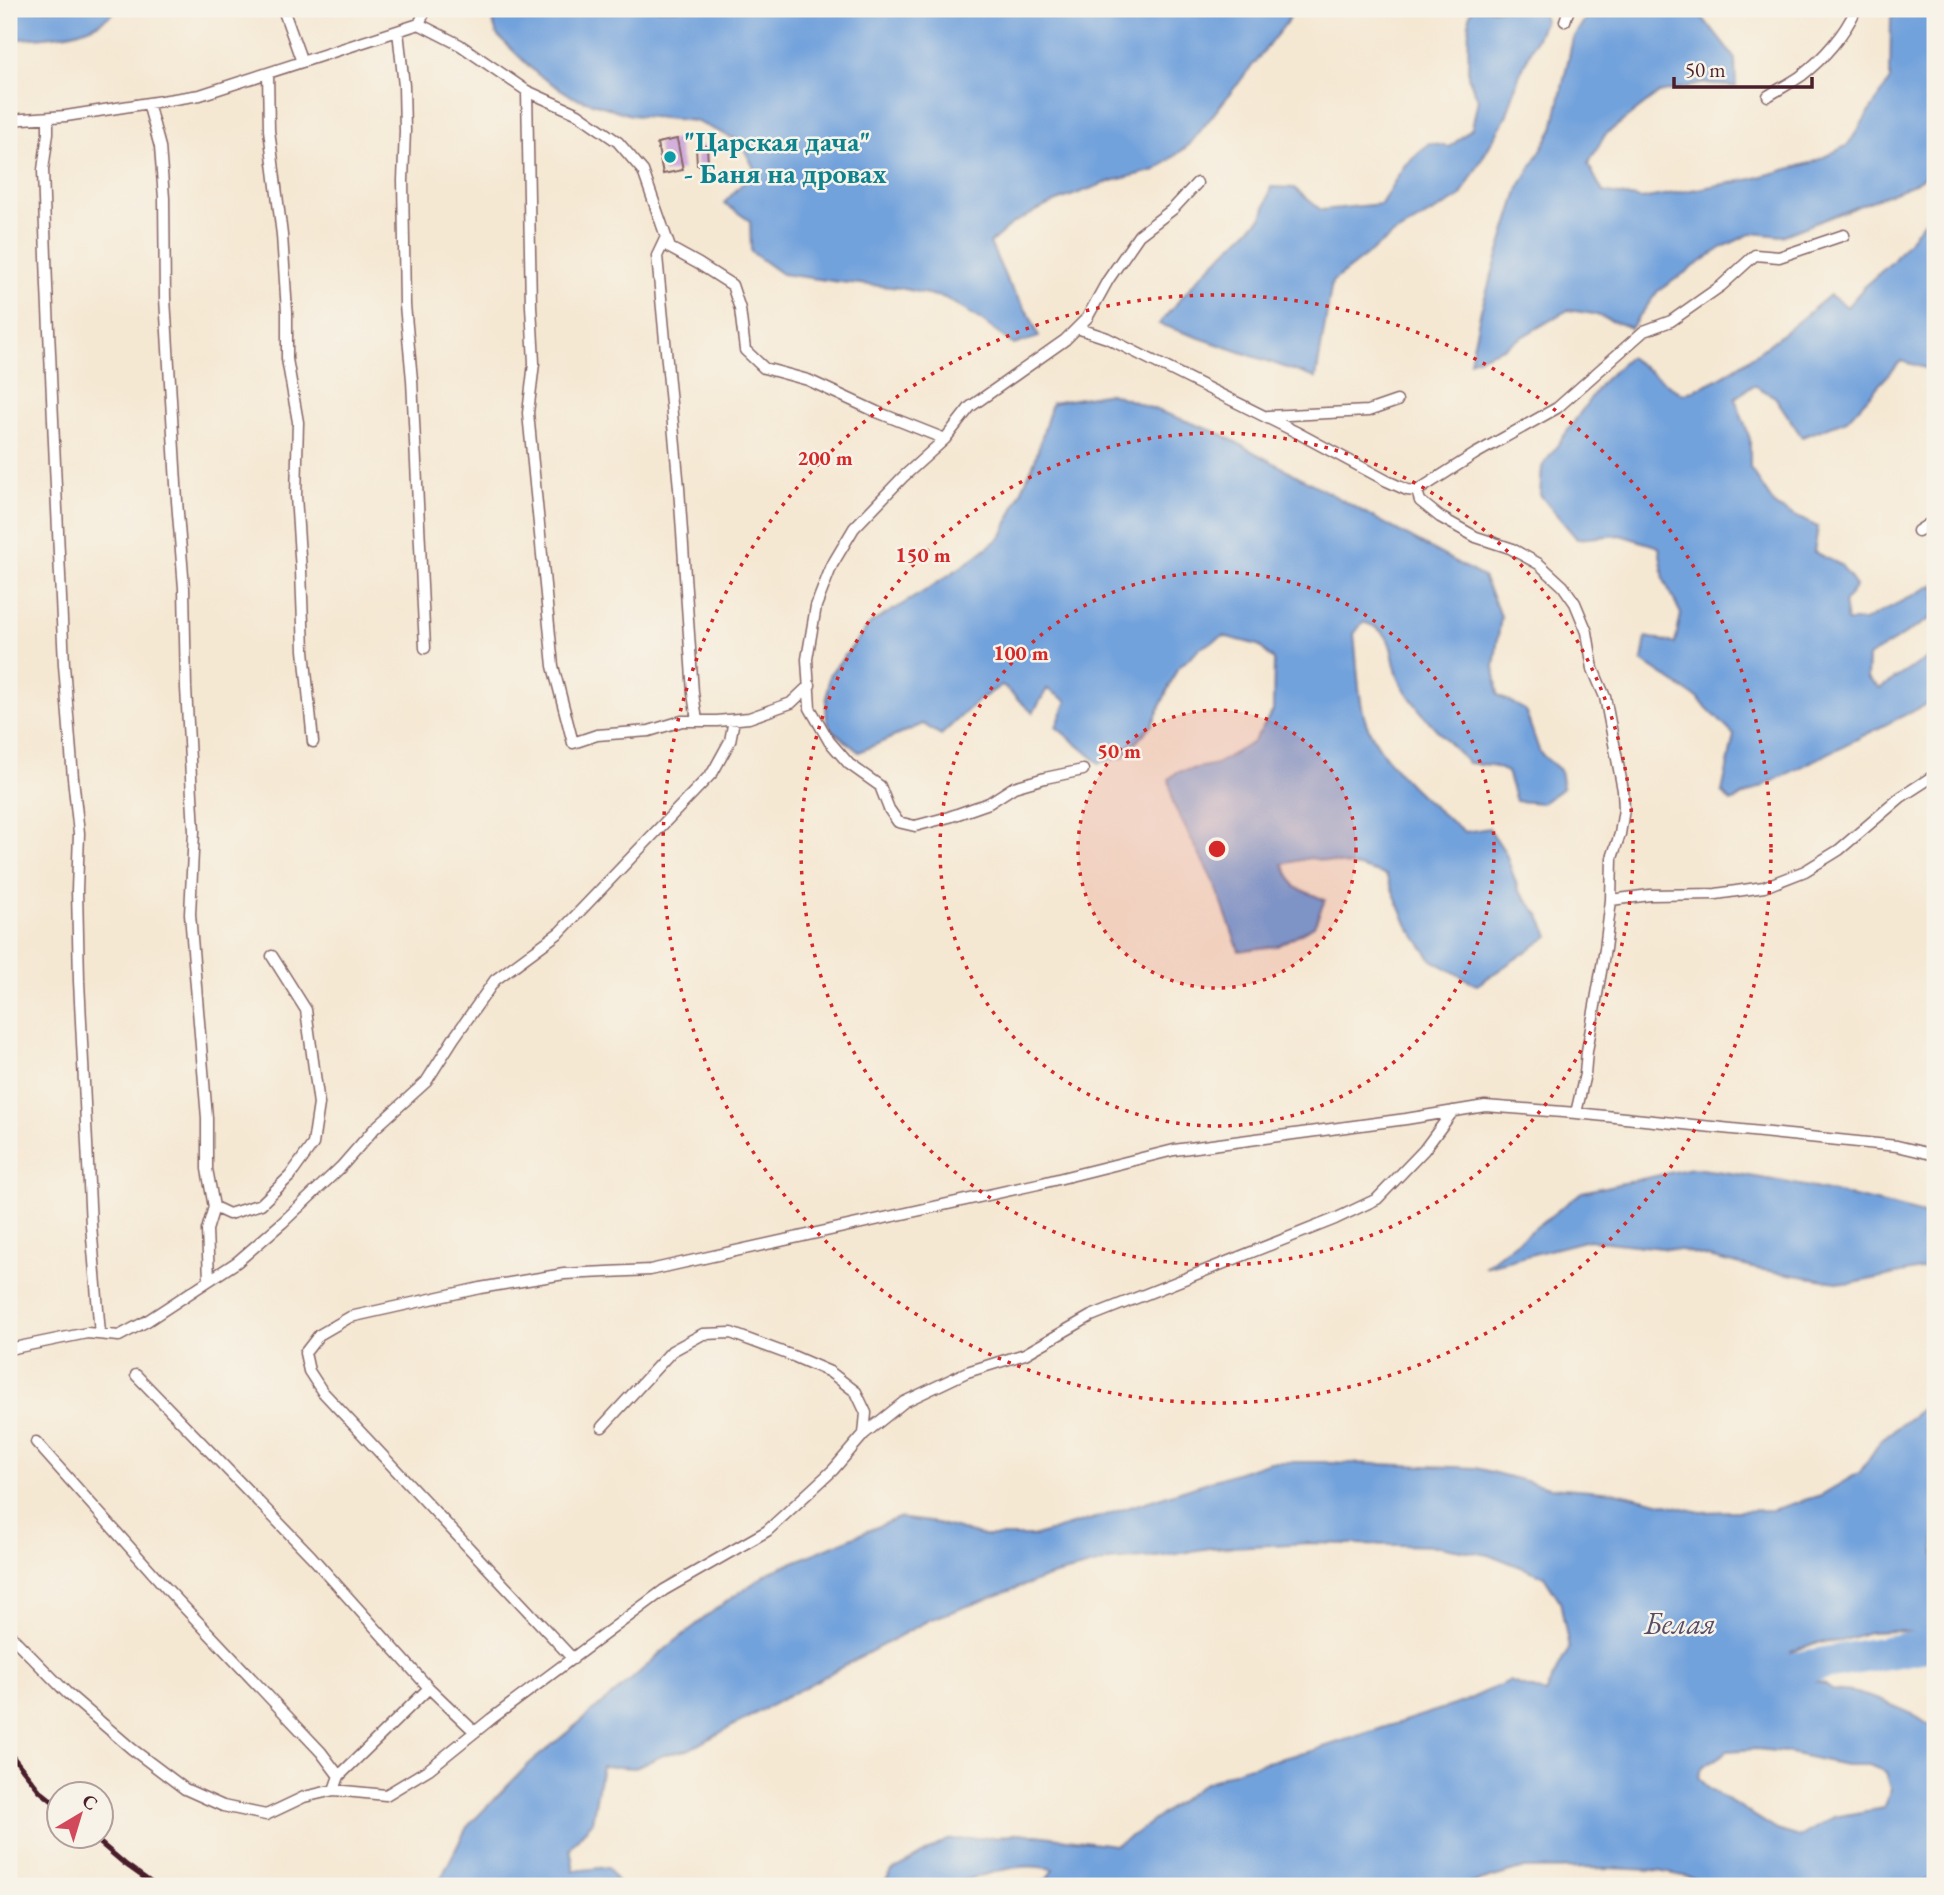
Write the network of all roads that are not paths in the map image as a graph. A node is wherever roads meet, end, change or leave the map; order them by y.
1 (283, 9) edge
2 (426, 9) edge
3 (1569, 9) edge
4 (1856, 9) edge
5 (1565, 21) dead end
6 (419, 24) junction
7 (398, 30) junction
8 (302, 62) junction
9 (268, 73) junction
10 (527, 91) junction
11 (1768, 96) dead end
12 (148, 103) junction
13 (48, 118) junction
14 (9, 120) edge
15 (1197, 183) dead end
16 (1844, 235) dead end
17 (666, 237) junction
18 (1077, 328) junction
19 (1396, 401) dead end
20 (1265, 416) junction
21 (945, 439) junction
22 (1418, 491) junction
23 (1935, 520) edge
24 (1918, 531) dead end
25 (425, 648) dead end
26 (810, 685) junction
27 (734, 720) junction
28 (697, 721) junction
29 (313, 742) dead end
30 (1083, 770) dead end
31 (1935, 775) edge
32 (1611, 900) junction
33 (272, 956) dead end
34 (1453, 1111) junction
35 (1576, 1113) junction
36 (1935, 1155) edge
37 (214, 1207) junction
38 (209, 1279) junction
39 (100, 1334) junction
40 (9, 1349) edge
41 (136, 1375) dead end
42 (602, 1427) dead end
43 (864, 1434) junction
44 (36, 1442) dead end
45 (9, 1634) edge
46 (573, 1659) junction
47 (429, 1688) junction
48 (475, 1732) junction
49 (340, 1776) junction
50 (334, 1790) junction

1 - 8 lane
2 - 6 lane
3 - 5 lane
4 - 11 lane
6 - 7 lane
6 - 10 lane
7 - 8 lane
7 - 25 lane
8 - 9 lane
9 - 12 lane
9 - 29 lane
10 - 17 lane
10 - 28 lane
12 - 13 lane
12 - 37 lane
13 - 14 lane
13 - 39 lane
15 - 18 lane
16 - 22 lane
17 - 21 lane
17 - 28 lane
18 - 20 lane
18 - 21 lane
19 - 20 lane
20 - 22 lane
21 - 26 lane
22 - 32 lane
23 - 24 lane
26 - 27 lane
26 - 30 lane
27 - 28 lane
27 - 38 lane
31 - 32 lane
32 - 35 lane
33 - 37 lane
34 - 35 lane
34 - 43 lane
34 - 46 lane
35 - 36 lane
37 - 38 lane
38 - 39 lane
39 - 40 lane
41 - 47 lane
42 - 43 lane
43 - 46 lane
44 - 49 lane
45 - 50 lane
46 - 48 lane
47 - 48 lane
47 - 49 lane
48 - 50 lane
49 - 50 lane

